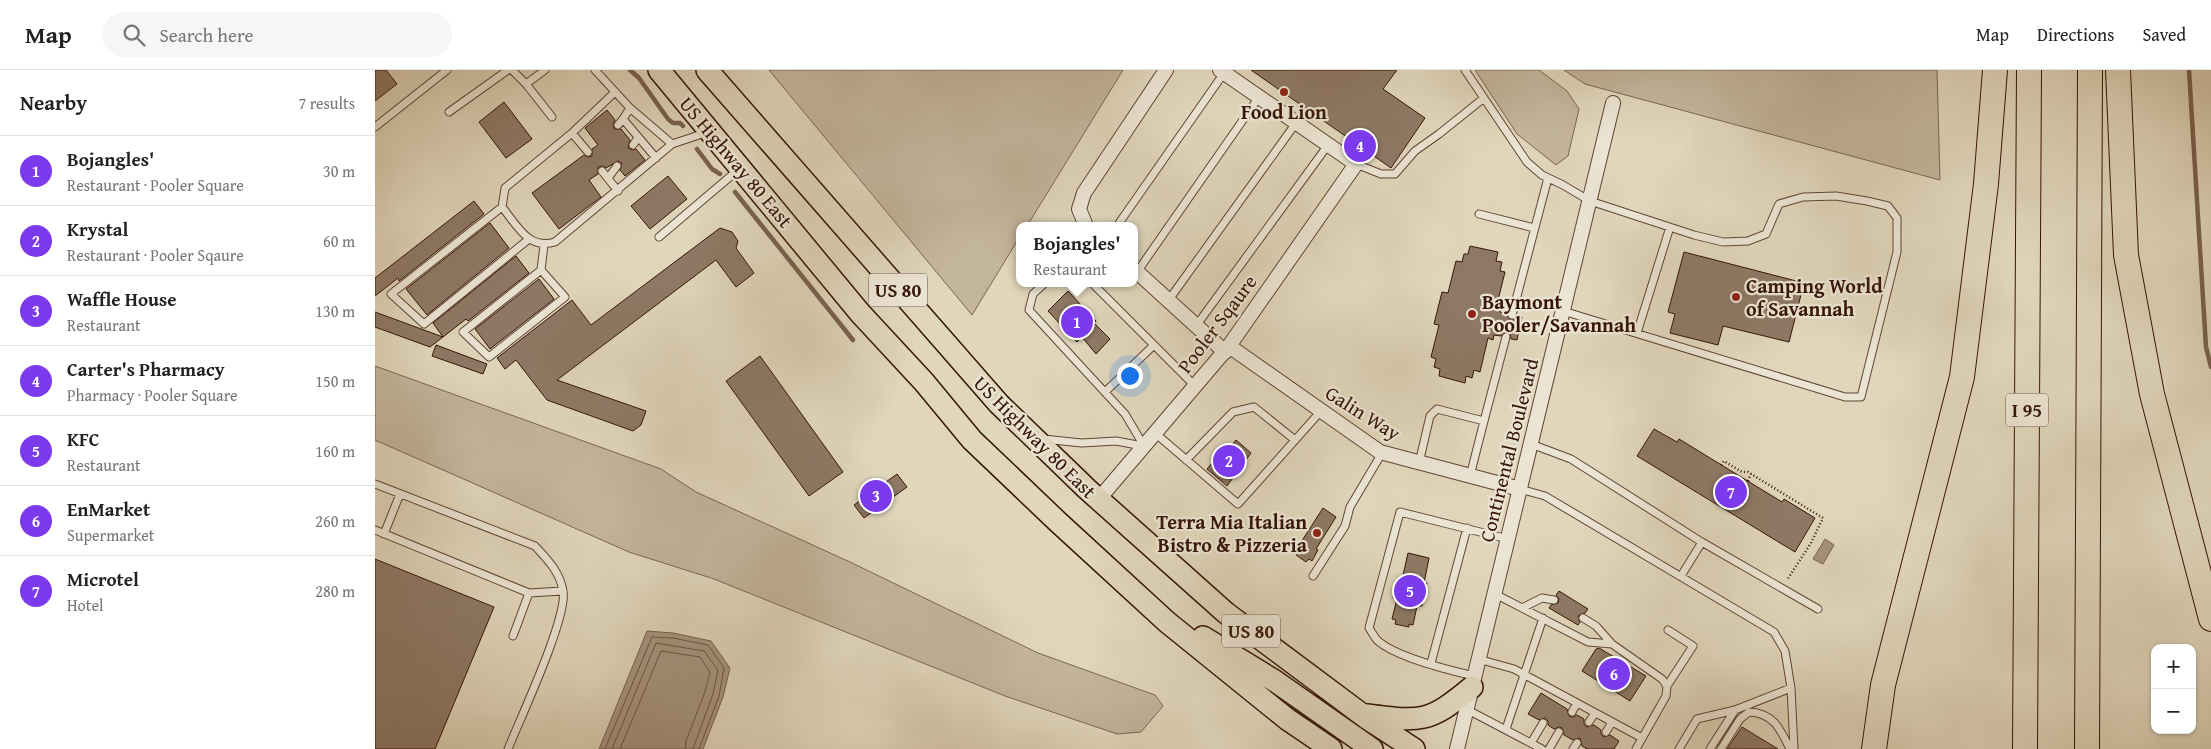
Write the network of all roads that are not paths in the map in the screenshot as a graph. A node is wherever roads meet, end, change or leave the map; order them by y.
1 (447, 70) edge
2 (508, 70) edge
3 (512, 70) edge
4 (545, 70) edge
5 (595, 70) edge
6 (659, 70) edge
7 (707, 70) edge
8 (1166, 70) edge
9 (1465, 70) edge
10 (1995, 70) edge
11 (2029, 70) edge
12 (2090, 70) edge
13 (2118, 70) edge
14 (1222, 71) edge
15 (526, 84) junction
16 (615, 92) junction
17 (1259, 97) junction
18 (1483, 98) junction
19 (1613, 103) dead end
20 (630, 108) junction
21 (449, 112) dead end
22 (552, 117) dead end
23 (1297, 123) junction
24 (375, 127) edge
25 (711, 131) junction
26 (572, 133) junction
27 (638, 138) junction
28 (672, 144) junction
29 (633, 145) dead end
30 (1328, 145) junction
31 (587, 152) dead end
32 (656, 158) junction
33 (1356, 164) junction
34 (617, 166) dead end
35 (741, 168) junction
36 (602, 170) dead end
37 (608, 178) junction
38 (1548, 178) junction
39 (618, 191) junction
40 (1589, 201) junction
41 (502, 207) junction
42 (1479, 214) dead end
43 (1084, 222) edge
44 (1120, 222) edge
45 (1670, 227) junction
46 (1535, 228) junction
47 (659, 238) dead end
48 (529, 239) junction
49 (544, 245) junction
50 (1138, 268) edge
51 (541, 270) junction
52 (1138, 273) edge
53 (1041, 287) edge
54 (1096, 287) edge
55 (1168, 301) junction
56 (1563, 312) junction
57 (1512, 315) dead end
58 (1196, 326) junction
59 (1637, 333) junction
60 (1506, 337) dead end
61 (1154, 346) junction
62 (1227, 349) junction
63 (1195, 386) junction
64 (1105, 392) junction
65 (1321, 411) junction
66 (1485, 421) junction
67 (1155, 434) junction
68 (1034, 439) junction
69 (1295, 440) junction
70 (1531, 444) junction
71 (1144, 446) junction
72 (1382, 453) junction
73 (1186, 460) junction
74 (1419, 463) junction
75 (1470, 476) junction
76 (375, 484) edge
77 (1520, 489) junction
78 (400, 494) junction
79 (1098, 500) junction
80 (1467, 528) junction
81 (375, 530) edge
82 (384, 534) junction
83 (1508, 539) junction
84 (1702, 542) junction
85 (1313, 576) dead end
86 (1681, 576) junction
87 (563, 591) junction
88 (529, 593) junction
89 (1495, 594) junction
90 (1141, 599) junction
91 (1554, 600) dead end
92 (1523, 608) junction
93 (1818, 609) dead end
94 (1543, 618) junction
95 (1583, 618) dead end
96 (2211, 619) edge
97 (1668, 630) dead end
98 (513, 636) dead end
99 (1612, 644) junction
100 (1478, 659) junction
101 (1431, 663) junction
102 (1525, 675) junction
103 (1473, 681) junction
104 (1667, 686) junction
105 (1791, 688) junction
106 (1560, 694) junction
107 (1555, 702) dead end
108 (1577, 703) junction
109 (1466, 708) junction
110 (1735, 710) junction
111 (1572, 712) dead end
112 (1595, 713) junction
113 (1361, 714) junction
114 (1589, 722) dead end
115 (1612, 722) junction
116 (1543, 723) dead end
117 (1506, 729) junction
118 (1559, 732) dead end
119 (1606, 732) dead end
120 (1642, 738) junction
121 (1531, 743) junction
122 (508, 749) edge
123 (1331, 749) edge
124 (1372, 749) edge
125 (1414, 749) edge
126 (1457, 749) edge
127 (1542, 749) edge
128 (1549, 749) edge
129 (1636, 749) edge
130 (1679, 749) edge
131 (1710, 749) edge
132 (1721, 749) edge
133 (1790, 749) edge
134 (1794, 749) edge
135 (1874, 749) edge
136 (2025, 749) edge
137 (2087, 749) edge

1 - 24 lane
2 - 21 lane
3 - 15 lane
4 - 15 lane
5 - 16 lane
6 - 25 main road, US Highway 80 East / US 80
7 - 68 main road, US Highway 80 East / US 80
8 - 43 street
9 - 18 lane
10 - 135 highway
11 - 136 highway, I 95
12 - 137 highway
13 - 96 highway
14 - 17 street
14 - 44 lane
15 - 22 lane
16 - 20 lane
16 - 26 lane
17 - 23 street
17 - 50 lane
18 - 33 lane
18 - 38 lane
19 - 40 street, Continental Boulevard
20 - 27 lane
20 - 28 lane
23 - 30 street
23 - 55 lane
25 - 28 lane
25 - 35 main road, US Highway 80 East / US 80
26 - 31 lane
26 - 41 lane
27 - 29 lane
27 - 32 lane
28 - 32 lane
30 - 33 street
30 - 58 lane
32 - 39 lane
33 - 62 street, Pooler Sqaure
34 - 37 lane
35 - 47 lane
35 - 90 main road, US Highway 80 East / US 80
36 - 37 lane
37 - 39 lane
38 - 40 lane
38 - 46 lane
39 - 49 lane
40 - 45 lane
40 - 56 street, Continental Boulevard
41 - 48 lane
41 - 48 lane
42 - 46 lane
45 - 59 lane
45 - 59 lane
46 - 57 lane
48 - 49 lane
49 - 51 lane
51 - 51 lane
52 - 55 street, Galin Way
53 - 64 lane
54 - 61 lane
55 - 58 street, Galin Way
56 - 59 lane
56 - 70 street, Continental Boulevard
58 - 62 street, Galin Way
60 - 66 lane
61 - 63 lane
61 - 64 lane
62 - 63 street, Pooler Sqaure
62 - 65 street, Galin Way
63 - 67 street, Pooler Sqaure
64 - 71 lane
65 - 69 lane
65 - 72 street, Galin Way
66 - 74 lane
66 - 75 lane
67 - 71 street, Pooler Sqaure
67 - 73 lane
68 - 71 lane
68 - 79 main road, US Highway 80 East / US 80
69 - 73 lane
69 - 73 lane
70 - 77 street, Continental Boulevard
70 - 84 lane
71 - 79 street, Pooler Sqaure
72 - 74 street, Galin Way
72 - 85 lane
74 - 75 street, Galin Way
75 - 77 street, Galin Way
76 - 78 lane
77 - 83 street, Continental Boulevard
77 - 86 lane
78 - 82 lane
78 - 87 lane
79 - 113 main road, US Highway 80 East / US 80
80 - 83 lane
80 - 101 lane
80 - 101 lane
81 - 82 lane
82 - 88 lane
83 - 89 street, Continental Boulevard
84 - 86 lane
84 - 93 lane
86 - 105 lane
87 - 88 lane
87 - 122 lane
88 - 98 lane
89 - 92 lane
89 - 100 street, Continental Boulevard
90 - 123 main road, US Highway 80 East / US 80
90 - 124 main road
91 - 92 lane
92 - 94 lane
94 - 99 lane
94 - 102 lane
95 - 99 lane
97 - 104 lane
99 - 104 lane
100 - 102 lane
100 - 103 street, Continental Boulevard
101 - 103 lane
102 - 106 lane
102 - 117 lane
103 - 109 street, Continental Boulevard
103 - 113 main road
104 - 120 lane
105 - 110 lane
105 - 134 lane
106 - 107 lane
106 - 108 lane
108 - 111 lane
108 - 112 lane
109 - 117 lane
109 - 126 street, Continental Boulevard
110 - 130 lane
110 - 131 lane
112 - 114 lane
112 - 115 lane
113 - 125 main road, US Highway 80 East / US 80
115 - 119 lane
115 - 120 lane
116 - 121 lane
117 - 121 lane
118 - 128 lane
120 - 129 lane
121 - 127 lane
132 - 133 lane

